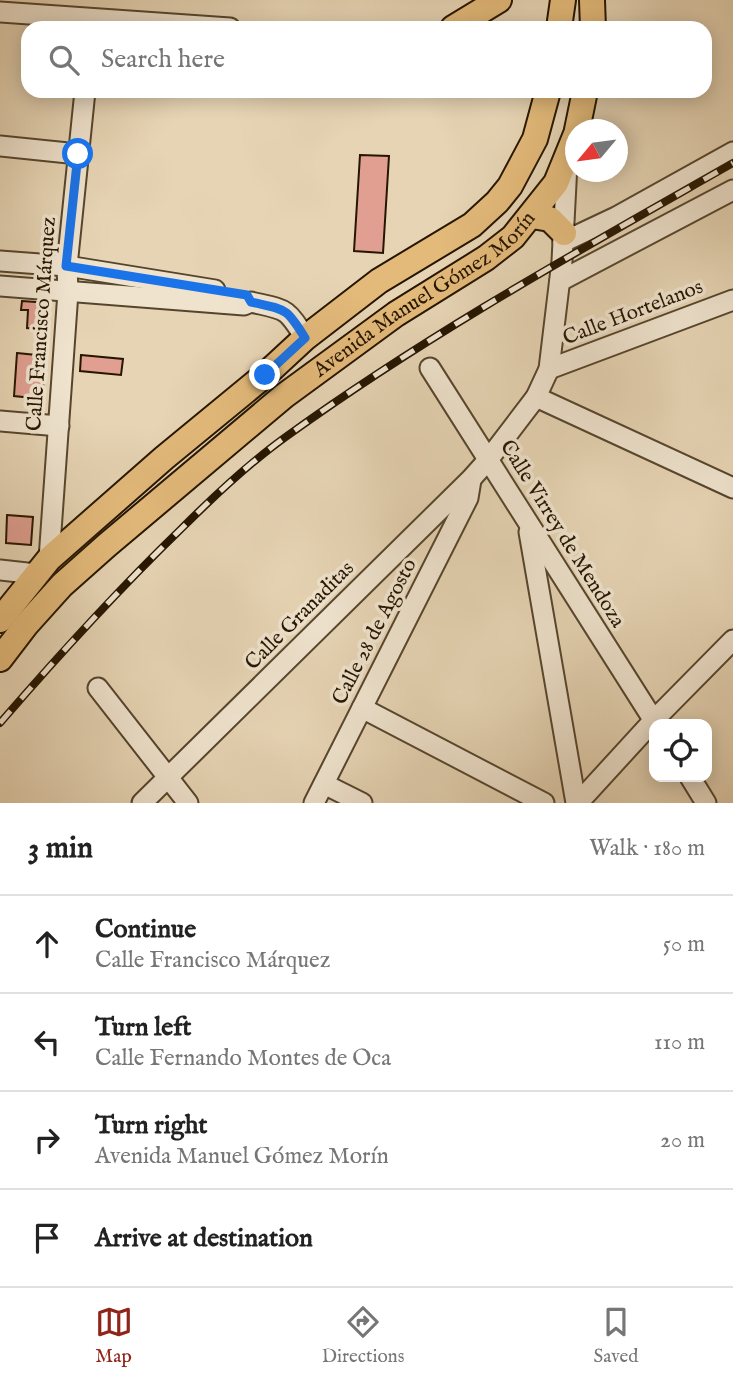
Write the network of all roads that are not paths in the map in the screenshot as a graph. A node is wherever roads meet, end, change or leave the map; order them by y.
1 (499, 0) edge
2 (563, 0) edge
3 (0, 12) edge
4 (75, 21) edge
5 (464, 21) edge
6 (560, 21) edge
7 (84, 98) edge
8 (546, 98) edge
9 (583, 98) edge
10 (579, 119) edge
11 (0, 146) edge
12 (733, 152) edge
13 (78, 154) junction
14 (565, 162) edge
15 (570, 182) edge
16 (733, 190) edge
17 (532, 216) junction
18 (564, 238) junction
19 (0, 261) edge
20 (66, 266) junction
21 (560, 281) junction
22 (0, 286) edge
23 (68, 292) junction
24 (733, 300) edge
25 (251, 302) junction
26 (305, 338) junction
27 (430, 368) dead end
28 (550, 369) junction
29 (536, 397) junction
30 (0, 421) edge
31 (59, 426) junction
32 (488, 460) junction
33 (471, 479) junction
34 (733, 488) edge
35 (528, 522) junction
36 (42, 567) junction
37 (0, 570) edge
38 (0, 621) edge
39 (733, 640) edge
40 (0, 659) edge
41 (98, 688) dead end
42 (362, 708) junction
43 (653, 719) edge
44 (658, 719) edge
45 (649, 728) edge
46 (169, 778) junction
47 (693, 782) edge
48 (324, 784) junction
49 (142, 803) edge
50 (188, 803) edge
51 (314, 803) edge
52 (362, 803) edge
53 (544, 803) edge
54 (577, 803) edge
55 (706, 803) edge

1 - 5 main road
2 - 6 main road
3 - 4 street
7 - 13 street, Calle Francisco Márquez
8 - 26 main road, Avenida Manuel Gómez Morín
9 - 10 main road, Avenida Manuel Gómez Morín
11 - 13 street
12 - 18 street
13 - 20 street, Calle Francisco Márquez
14 - 17 main road, Avenida Manuel Gómez Morín
15 - 18 street
16 - 21 street
17 - 18 main road
17 - 40 main road, Avenida Manuel Gómez Morín
18 - 21 street
19 - 20 street
20 - 23 street, Calle Francisco Márquez
20 - 25 street
21 - 28 street
22 - 23 street
23 - 25 street
23 - 31 street, Calle Francisco Márquez
24 - 28 street, Calle Hortelanos
25 - 26 street
26 - 36 main road, Avenida Manuel Gómez Morín
27 - 32 street, Calle Virrey de Mendoza
28 - 29 street, Calle Granaditas
29 - 32 street, Calle Granaditas
29 - 34 street
30 - 31 street
31 - 36 street, Calle Francisco Márquez
32 - 33 street, Calle Granaditas
32 - 35 street, Calle Virrey de Mendoza
33 - 42 street, Calle 28 de Agosto
33 - 46 street, Calle Granaditas
35 - 43 street, Calle Virrey de Mendoza
35 - 54 street
36 - 37 street
36 - 38 main road, Avenida Manuel Gómez Morín
39 - 44 street
41 - 46 street
42 - 48 street, Calle 28 de Agosto
42 - 53 street
45 - 54 street
46 - 49 street, Calle Granaditas
46 - 50 street
47 - 55 street
48 - 51 street, Calle 28 de Agosto
48 - 52 street

